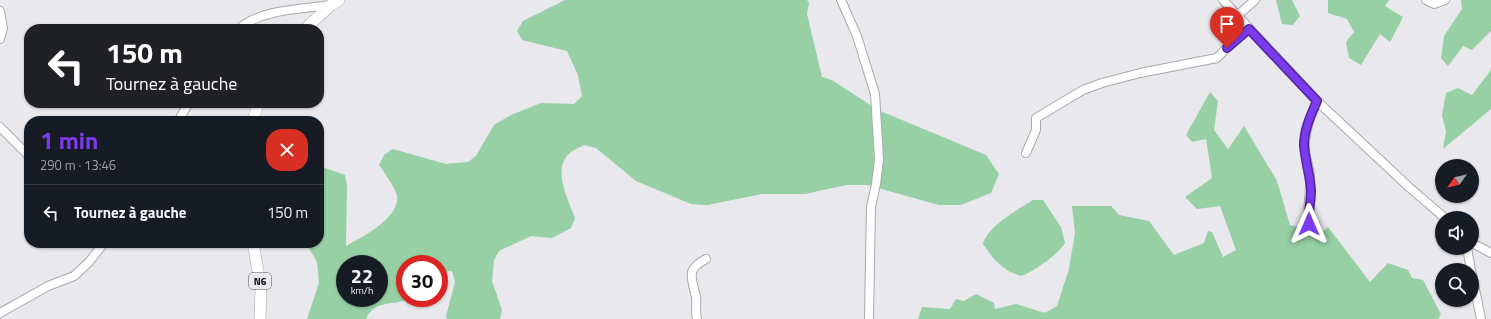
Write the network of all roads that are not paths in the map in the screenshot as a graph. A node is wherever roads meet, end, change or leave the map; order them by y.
1 (842, 0) edge
2 (1224, 0) edge
3 (1255, 0) edge
4 (1426, 0) edge
5 (1445, 0) edge
6 (335, 3) edge
7 (0, 11) edge
8 (1237, 16) junction
9 (247, 24) edge
10 (311, 24) edge
11 (1249, 29) junction
12 (0, 39) edge
13 (1317, 101) junction
14 (1, 130) edge
15 (24, 151) edge
16 (1026, 153) dead end
17 (1437, 211) edge
18 (1314, 232) dead end
19 (1479, 246) edge
20 (100, 248) edge
21 (254, 248) edge
22 (1491, 253) edge
23 (706, 259) dead end
24 (1478, 307) edge
25 (0, 313) edge
26 (260, 319) edge
27 (697, 319) edge
28 (869, 319) edge
29 (1480, 319) edge

1 - 28 street
2 - 8 street
3 - 8 street
4 - 5 street
6 - 9 street
6 - 10 highway
7 - 12 street
8 - 11 street
11 - 13 street
11 - 16 street
13 - 17 street
13 - 18 street
14 - 15 street
19 - 22 street
20 - 25 street
21 - 26 highway, N6
23 - 27 street
24 - 29 street

